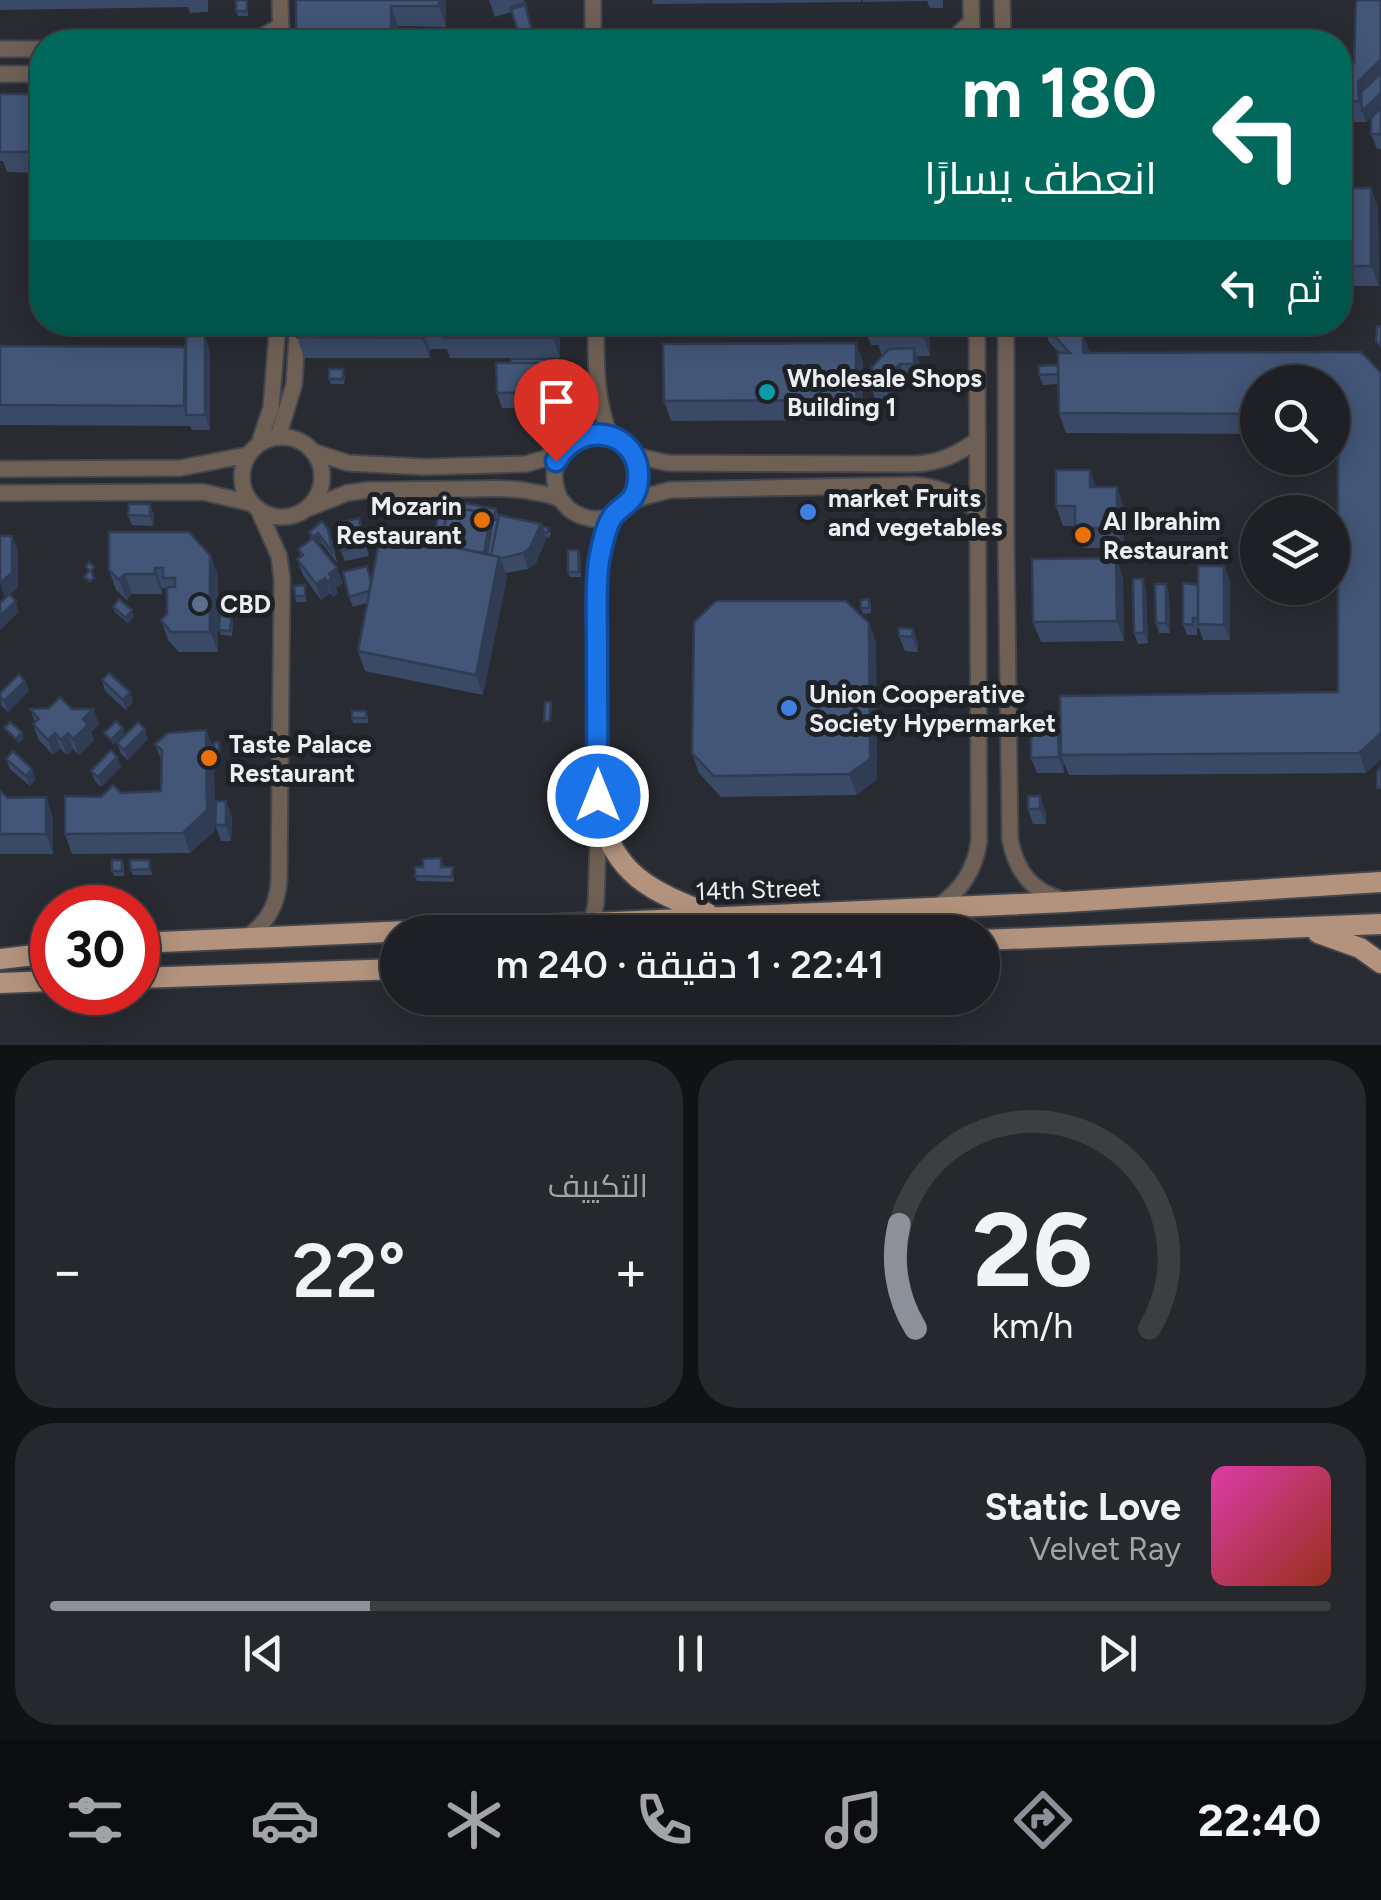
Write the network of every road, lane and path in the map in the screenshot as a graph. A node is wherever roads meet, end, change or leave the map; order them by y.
1 (280, 0) edge
2 (593, 0) edge
3 (971, 0) edge
4 (1002, 0) edge
5 (296, 14) edge
6 (971, 22) junction
7 (281, 30) edge
8 (297, 30) edge
9 (594, 30) edge
10 (963, 30) edge
11 (971, 30) edge
12 (1003, 30) edge
13 (0, 49) edge
14 (30, 49) edge
15 (0, 74) edge
16 (30, 74) edge
17 (277, 335) edge
18 (297, 335) edge
19 (596, 335) edge
20 (977, 335) edge
21 (1006, 335) edge
22 (610, 436) junction
23 (278, 437) junction
24 (976, 441) junction
25 (253, 449) junction
26 (562, 450) junction
27 (314, 452) junction
28 (632, 455) junction
29 (0, 469) edge
30 (0, 493) edge
31 (560, 499) junction
32 (628, 504) junction
33 (254, 507) junction
34 (309, 508) junction
35 (976, 509) junction
36 (613, 515) junction
37 (599, 812) junction
38 (1010, 820) junction
39 (980, 823) junction
40 (1381, 882) edge
41 (1066, 902) junction
42 (996, 904) junction
43 (940, 906) junction
44 (591, 915) edge
45 (711, 915) edge
46 (736, 915) edge
47 (994, 915) edge
48 (1381, 924) edge
49 (1302, 928) junction
50 (380, 934) edge
51 (244, 939) junction
52 (1000, 939) edge
53 (160, 942) edge
54 (0, 948) edge
55 (30, 949) edge
56 (30, 954) edge
57 (0, 959) edge
58 (1381, 962) edge
59 (380, 970) edge
60 (160, 977) edge
61 (30, 982) edge
62 (0, 983) edge

1 - 7 street
2 - 9 street
3 - 6 street
4 - 12 street
5 - 8 street
6 - 10 street
6 - 11 street
13 - 14 street
15 - 16 street
17 - 25 street
18 - 23 street
19 - 22 street
20 - 24 street
21 - 38 street
22 - 26 street
22 - 28 street
23 - 25 street
23 - 27 street
24 - 28 street
24 - 35 street
25 - 29 street
25 - 33 street
26 - 27 street
26 - 31 street
27 - 34 street
28 - 32 street
30 - 33 street
31 - 34 street
31 - 36 street
32 - 35 street
32 - 36 street
33 - 34 street
33 - 51 street
35 - 39 street
36 - 37 street
37 - 44 street
37 - 45 main road
38 - 39 street
38 - 41 street
39 - 43 street
40 - 41 main road, 14th Street
41 - 42 main road, 14th Street
42 - 43 main road, 14th Street
42 - 47 main road
43 - 46 main road, 14th Street
48 - 49 main road
49 - 52 main road
49 - 58 main road
50 - 51 main road, 14th Street
51 - 53 main road, 14th Street
54 - 55 main road
56 - 57 main road
59 - 60 main road
61 - 62 main road

